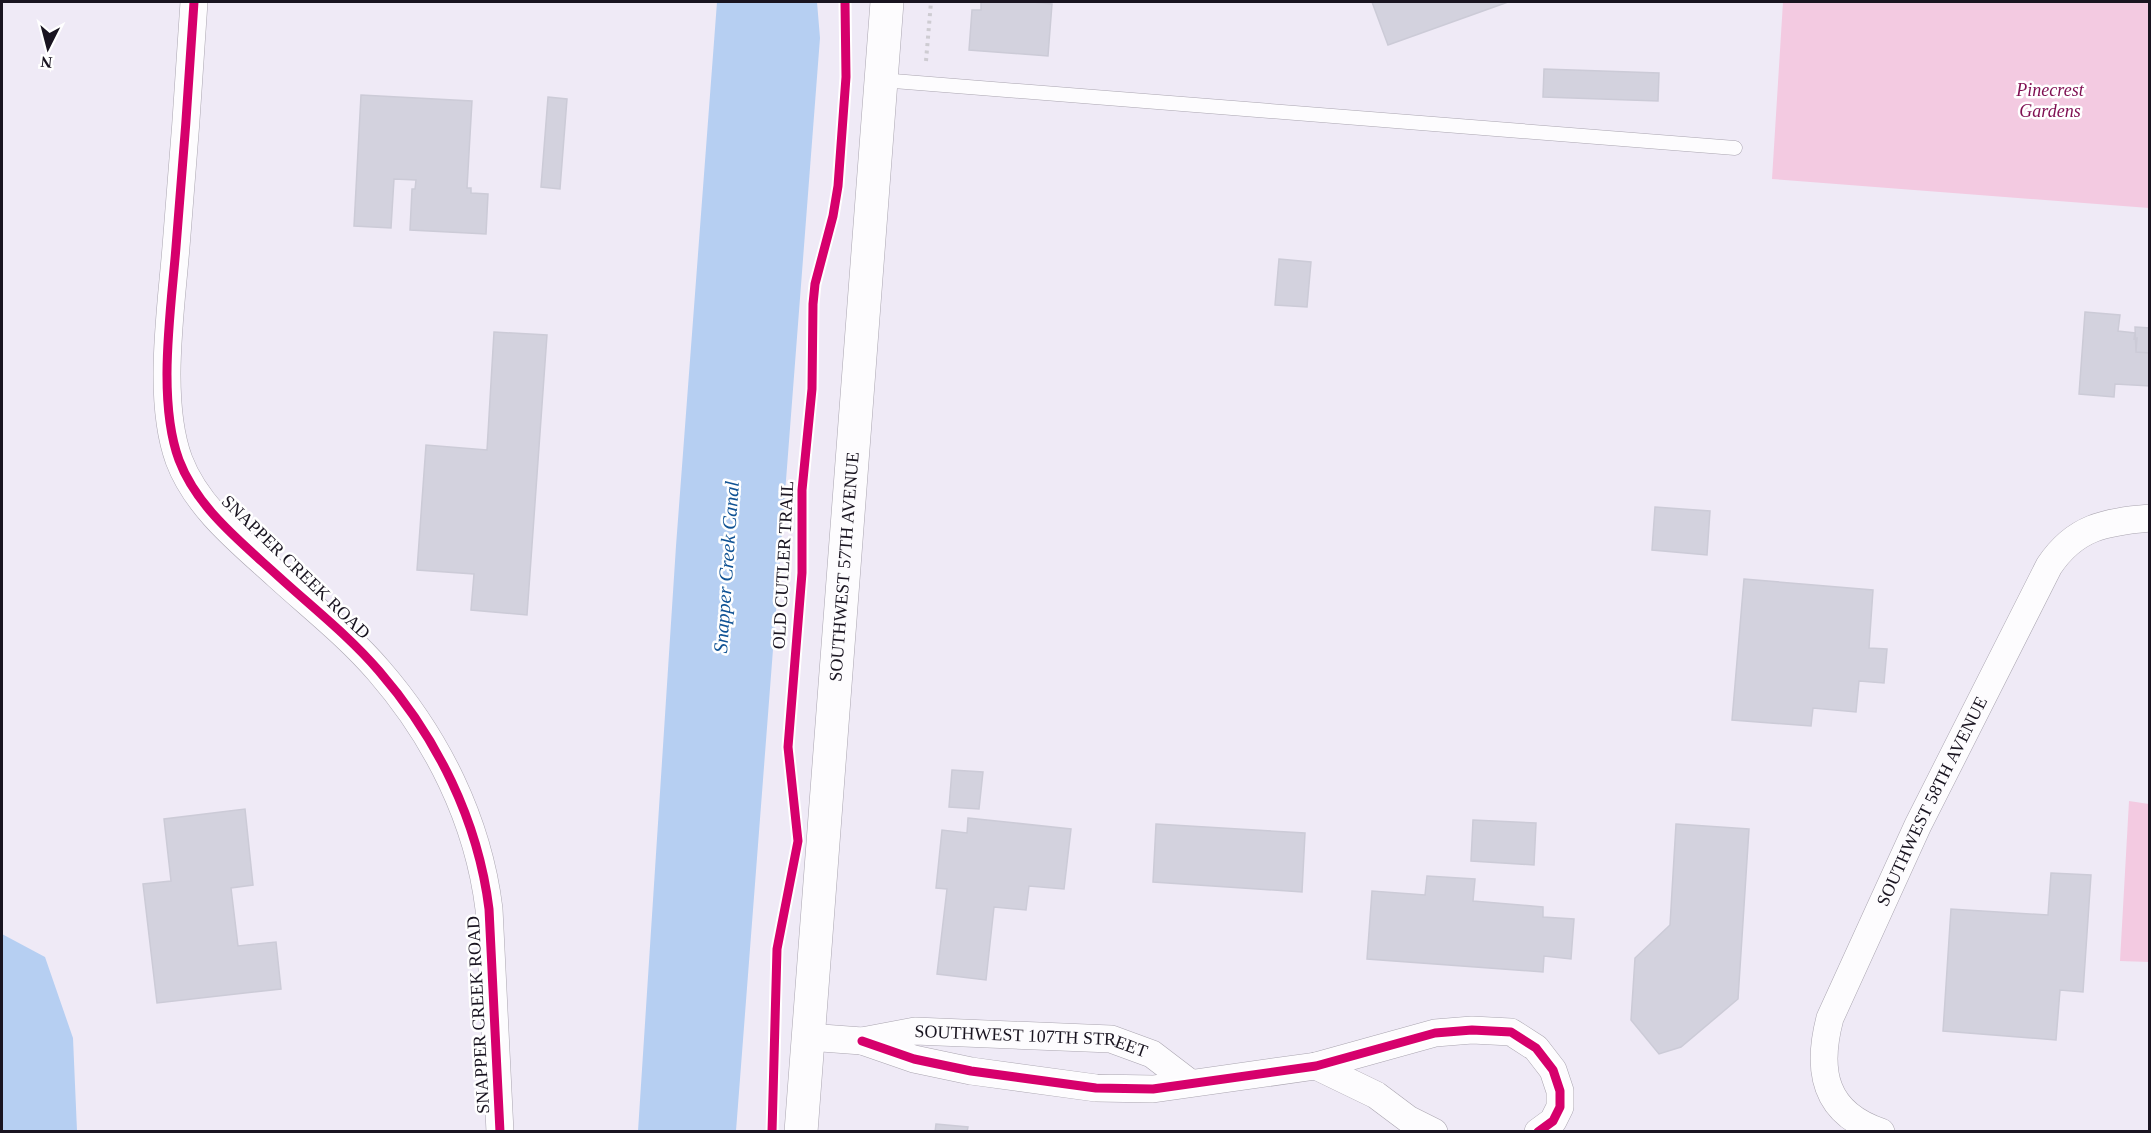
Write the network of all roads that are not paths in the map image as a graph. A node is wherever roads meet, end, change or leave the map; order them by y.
1 (194, 2) edge
2 (887, 2) edge
3 (881, 80) junction
4 (1735, 148) dead end
5 (2150, 518) edge
6 (808, 1037) junction
7 (862, 1041) junction
8 (1316, 1066) junction
9 (1190, 1083) junction
10 (500, 1131) edge
11 (801, 1131) edge
12 (1434, 1131) edge
13 (1538, 1131) edge
14 (1881, 1131) edge

1 - 10 street, SNAPPER CREEK ROAD
2 - 3 main road, SOUTHWEST 57TH AVENUE
3 - 4 lane
3 - 6 main road, SOUTHWEST 57TH AVENUE
5 - 14 street, SOUTHWEST 58TH AVENUE
6 - 7 street, SOUTHWEST 107TH STREET
6 - 11 main road, SOUTHWEST 57TH AVENUE
7 - 9 street, SOUTHWEST 107TH STREET
7 - 9 street, SOUTHWEST 107TH STREET
8 - 9 street, SOUTHWEST 107TH STREET
8 - 12 street
8 - 13 street, SOUTHWEST 107TH STREET

